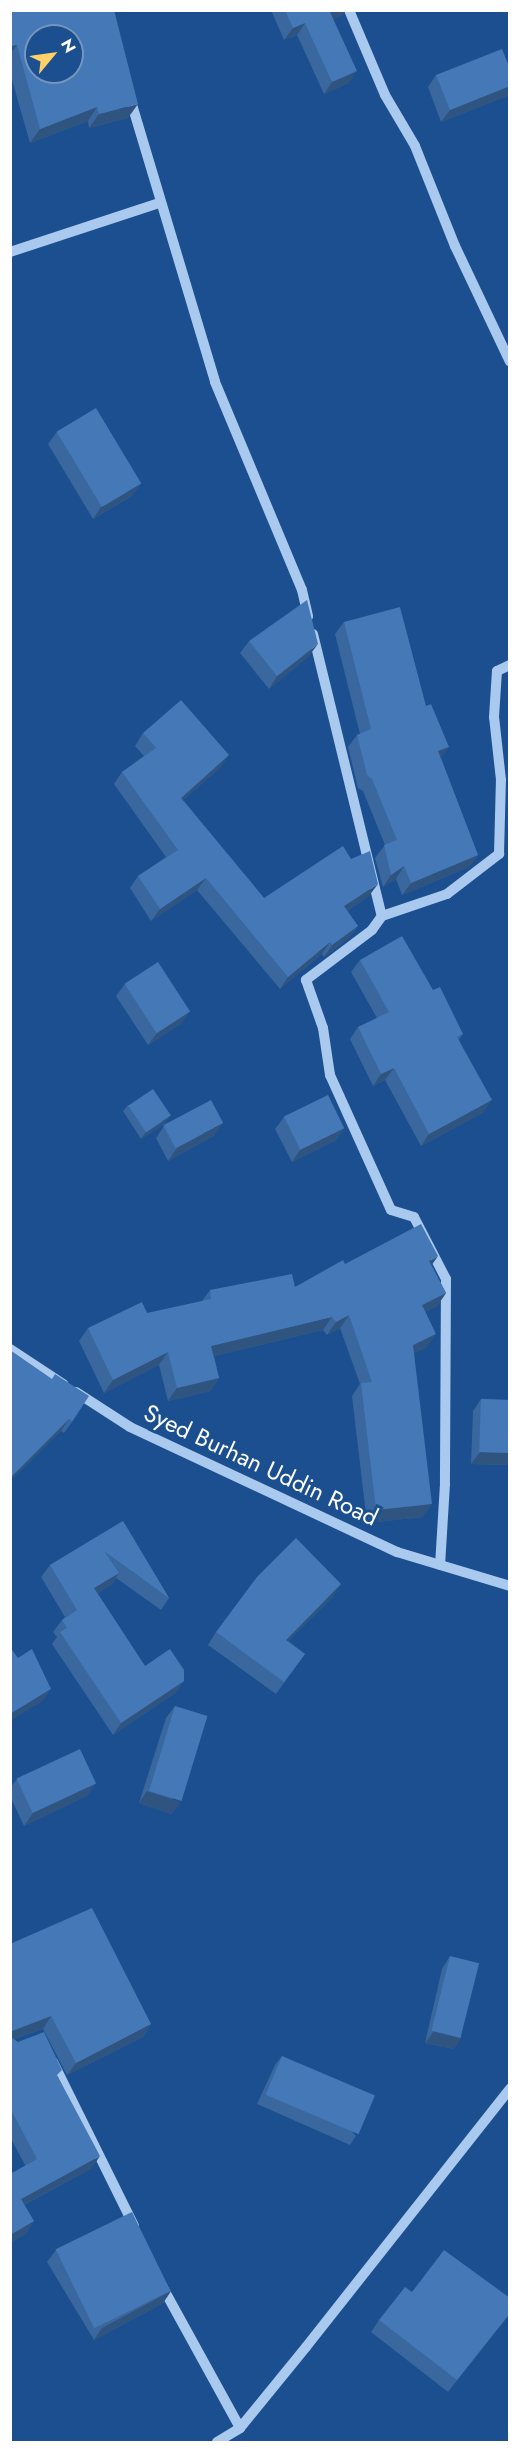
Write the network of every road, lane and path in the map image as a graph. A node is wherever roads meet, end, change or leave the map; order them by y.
1 (349, 10) edge
2 (128, 90) edge
3 (159, 203) junction
4 (10, 252) edge
5 (510, 363) edge
6 (510, 665) edge
7 (382, 916) junction
8 (10, 1349) edge
9 (440, 1564) junction
10 (510, 1586) edge
11 (44, 2045) edge
12 (510, 2089) edge
13 (138, 2234) edge
14 (157, 2275) edge
15 (240, 2428) junction
16 (217, 2442) edge

1 - 5 street
2 - 3 street
3 - 4 street
3 - 7 street
6 - 7 street
7 - 9 street
8 - 9 street, Syed Burhan Uddin Road
9 - 10 street, Syed Burhan Uddin Road
11 - 13 street
12 - 15 street
14 - 15 street
15 - 16 street

